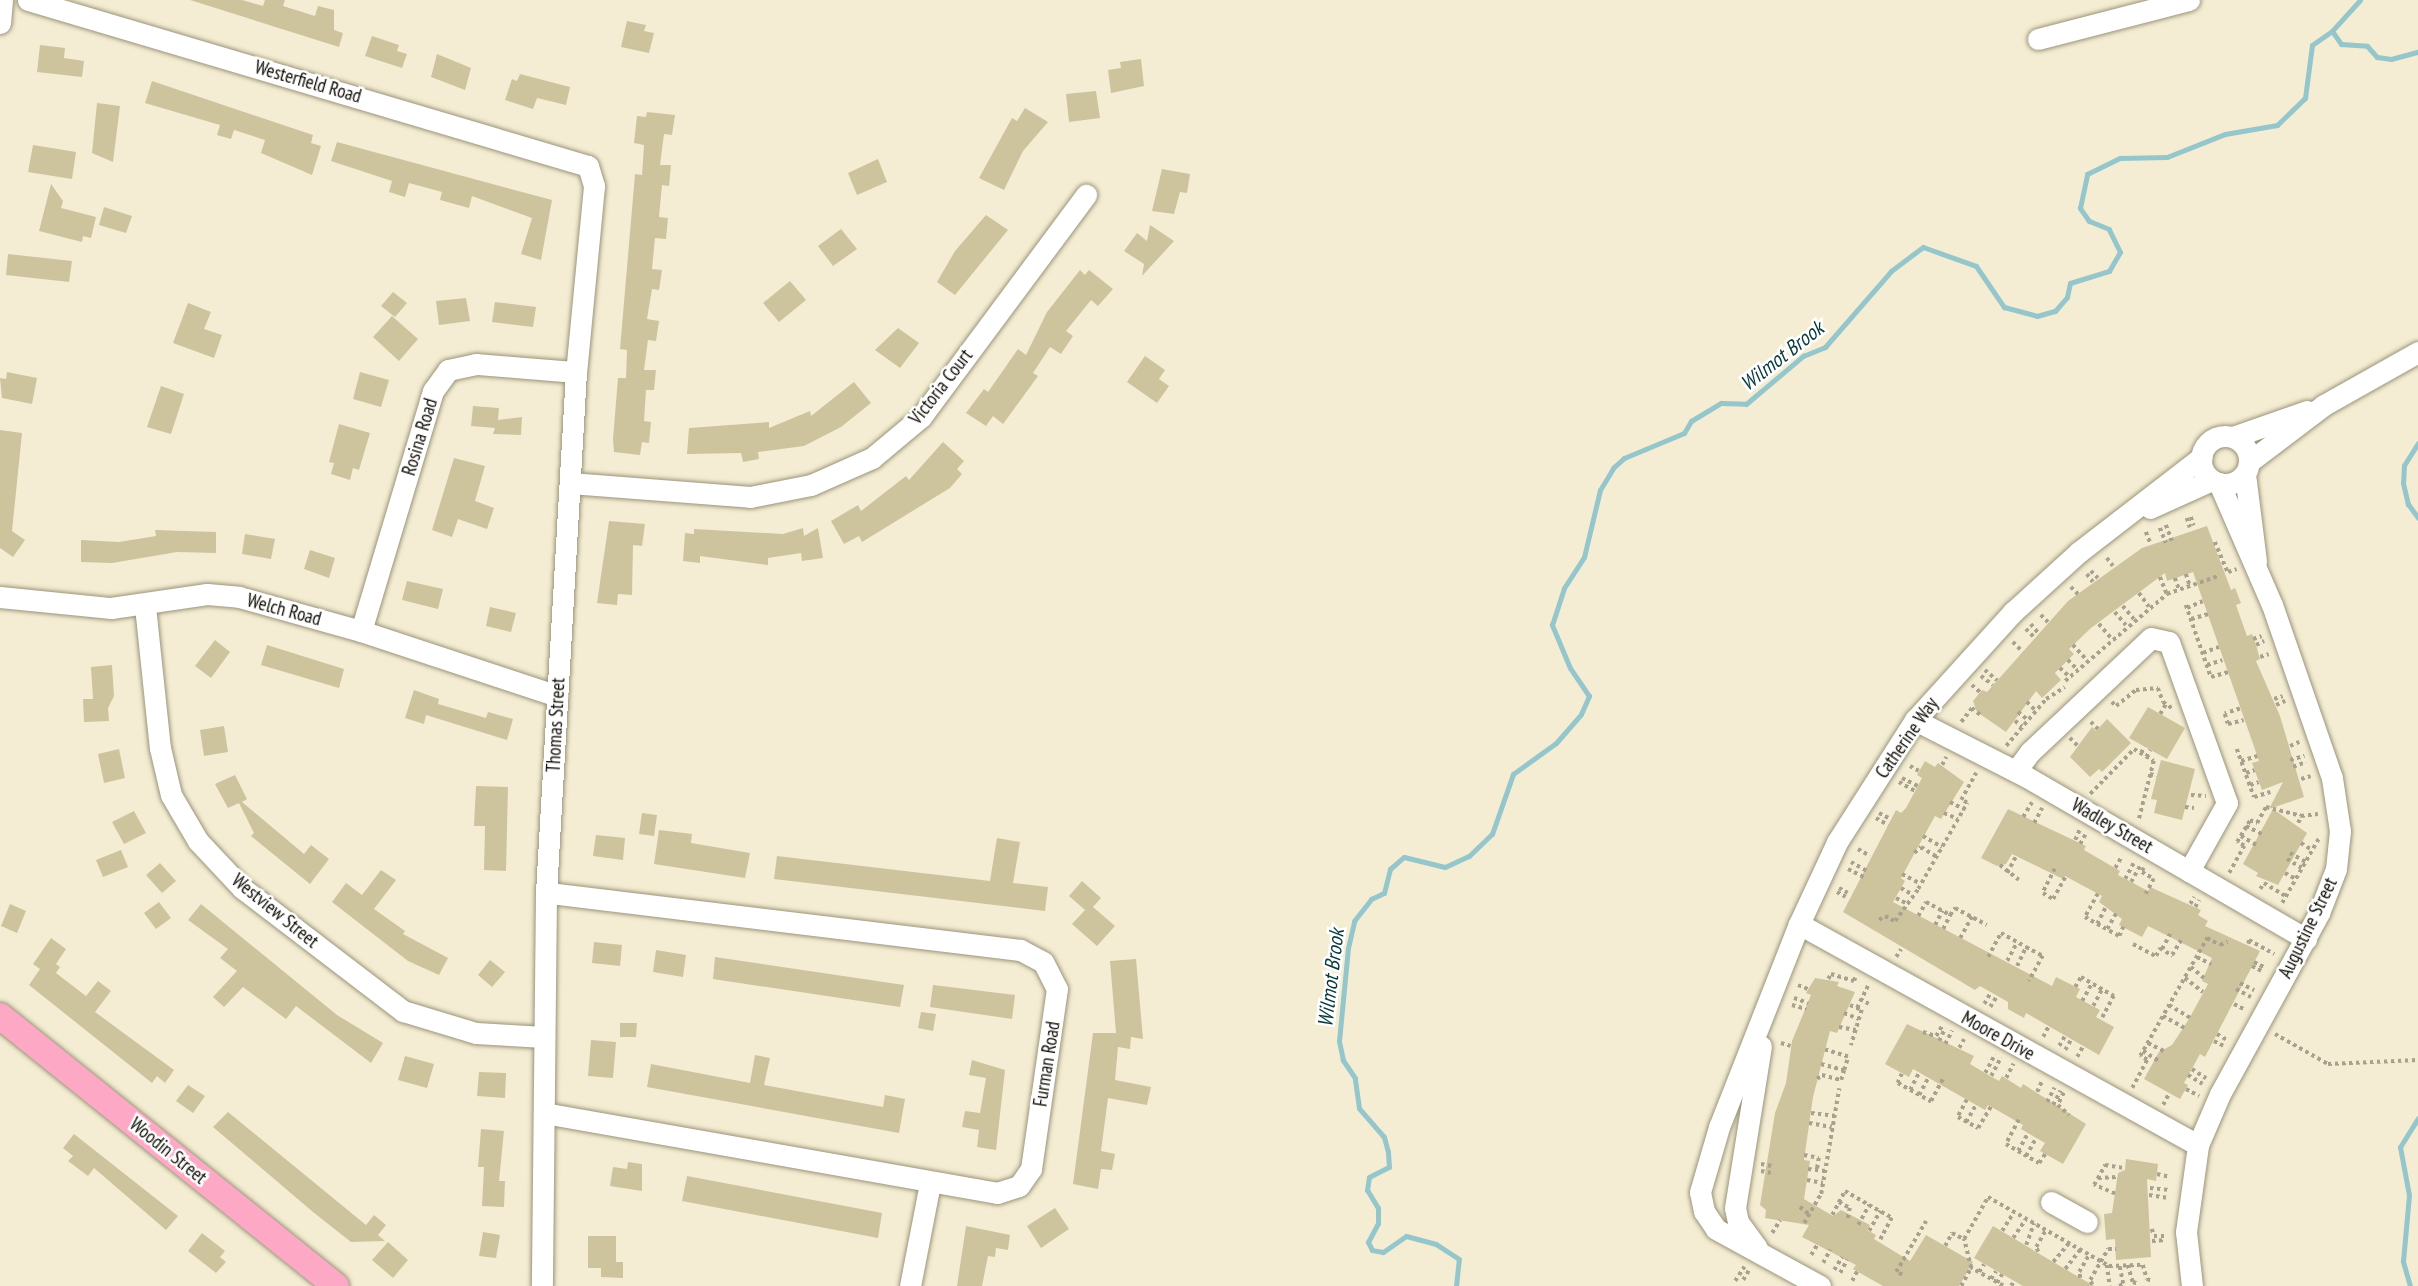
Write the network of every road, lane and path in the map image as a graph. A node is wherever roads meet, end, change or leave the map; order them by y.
1 (2, 0) edge
2 (29, 0) edge
3 (2189, 0) edge
4 (0, 23) edge
5 (2038, 39) dead end
6 (587, 166) joint
7 (1086, 195) dead end
8 (2418, 352) edge
9 (576, 372) junction
10 (2324, 405) junction
11 (2233, 437) junction
12 (2202, 457) junction
13 (2247, 468) junction
14 (2216, 482) junction
15 (570, 483) junction
16 (2189, 517) dead end
17 (2126, 519) junction
18 (2166, 525) dead end
19 (2160, 527) dead end
20 (2192, 527) dead end
21 (2146, 532) dead end
22 (2172, 541) dead end
23 (2150, 542) dead end
24 (2215, 542) dead end
25 (2166, 543) dead end
26 (2107, 558) dead end
27 (2113, 566) dead end
28 (2248, 566) junction
29 (2091, 571) dead end
30 (2186, 574) dead end
31 (2087, 575) dead end
32 (2218, 576) dead end
33 (2160, 577) dead end
34 (2098, 578) dead end
35 (2175, 578) dead end
36 (2093, 582) dead end
37 (2190, 586) junction
38 (2071, 587) dead end
39 (2179, 589) junction
40 (2139, 593) dead end
41 (2078, 594) dead end
42 (2167, 594) junction
43 (0, 597) edge
44 (2203, 601) dead end
45 (145, 606) junction
46 (2123, 606) dead end
47 (2150, 607) junction
48 (2115, 612) dead end
49 (2208, 614) dead end
50 (2041, 615) dead end
51 (2134, 619) junction
52 (2191, 619) junction
53 (2048, 622) dead end
54 (2099, 624) dead end
55 (2031, 625) dead end
56 (2126, 625) junction
57 (2026, 629) dead end
58 (361, 631) junction
59 (2040, 635) dead end
60 (2262, 636) dead end
61 (2111, 638) junction
62 (2036, 639) dead end
63 (2253, 639) dead end
64 (2264, 641) dead end
65 (2013, 642) dead end
66 (2073, 645) dead end
67 (2256, 645) dead end
68 (2219, 647) dead end
69 (2022, 652) dead end
70 (2203, 653) junction
71 (2269, 654) dead end
72 (2260, 657) dead end
73 (2087, 659) junction
74 (2068, 660) dead end
75 (2222, 660) dead end
76 (2207, 665) junction
77 (2060, 668) dead end
78 (2077, 669) junction
79 (1986, 670) dead end
80 (2228, 672) dead end
81 (1981, 676) dead end
82 (2069, 676) junction
83 (1997, 680) dead end
84 (2065, 681) dead end
85 (1972, 685) dead end
86 (1993, 685) dead end
87 (2066, 687) dead end
88 (1980, 692) dead end
89 (2105, 695) dead end
90 (2283, 695) dead end
91 (558, 696) junction
92 (2274, 699) dead end
93 (2285, 701) dead end
94 (2026, 702) dead end
95 (2166, 704) junction
96 (2276, 705) dead end
97 (2239, 709) dead end
98 (2035, 710) junction
99 (2018, 712) dead end
100 (2160, 714) dead end
101 (1982, 716) dead end
102 (2173, 716) dead end
103 (2027, 719) junction
104 (1914, 720) junction
105 (2244, 720) dead end
106 (2015, 721) dead end
107 (1961, 722) dead end
108 (2022, 726) junction
109 (2066, 734) dead end
110 (2300, 742) dead end
111 (2290, 746) dead end
112 (2006, 747) dead end
113 (2079, 747) dead end
114 (2144, 747) dead end
115 (2237, 749) dead end
116 (2150, 750) dead end
117 (2141, 753) junction
118 (1947, 755) dead end
119 (2119, 755) dead end
120 (2257, 756) dead end
121 (2304, 756) dead end
122 (2146, 757) junction
123 (2115, 759) dead end
124 (2124, 759) junction
125 (2241, 761) junction
126 (2290, 761) dead end
127 (2306, 762) dead end
128 (2119, 764) junction
129 (1942, 765) dead end
130 (1910, 766) dead end
131 (2293, 767) dead end
132 (2105, 769) dead end
133 (2255, 770) dead end
134 (1919, 771) dead end
135 (1977, 771) dead end
136 (2016, 771) junction
137 (2110, 773) junction
138 (2150, 774) junction
139 (2246, 774) junction
140 (2157, 776) dead end
141 (2311, 776) dead end
142 (1902, 778) dead end
143 (2301, 779) dead end
144 (2149, 781) junction
145 (1899, 782) dead end
146 (2259, 782) dead end
147 (2155, 783) dead end
148 (2250, 785) junction
149 (2270, 792) dead end
150 (2146, 793) junction
151 (2152, 794) dead end
152 (2090, 795) dead end
153 (1950, 802) dead end
154 (2032, 802) dead end
155 (2185, 807) dead end
156 (2042, 808) dead end
157 (2194, 808) dead end
158 (1964, 809) junction
159 (1879, 813) dead end
160 (1944, 813) dead end
161 (2321, 814) dead end
162 (2301, 816) junction
163 (2023, 817) dead end
164 (1876, 818) dead end
165 (1958, 818) junction
166 (2260, 818) junction
167 (1891, 819) dead end
168 (2139, 822) dead end
169 (2266, 822) dead end
170 (2034, 823) dead end
171 (2298, 823) dead end
172 (1888, 825) dead end
173 (2246, 826) junction
174 (2080, 830) dead end
175 (2086, 833) dead end
176 (2322, 833) dead end
177 (2264, 835) dead end
178 (1923, 836) dead end
179 (2241, 836) junction
180 (2075, 840) dead end
181 (2301, 843) dead end
182 (2080, 844) dead end
183 (2258, 846) dead end
184 (1942, 847) junction
185 (1858, 849) dead end
186 (2312, 850) junction
187 (1914, 853) dead end
188 (2290, 853) dead end
189 (2123, 854) dead end
190 (1870, 856) dead end
191 (2016, 856) dead end
192 (1937, 857) junction
193 (2287, 859) dead end
194 (2135, 860) dead end
195 (1851, 862) dead end
196 (2305, 862) junction
197 (2000, 864) dead end
198 (2115, 868) dead end
199 (2302, 868) junction
200 (1849, 869) dead end
201 (2054, 869) dead end
202 (1867, 871) dead end
203 (2189, 871) junction
204 (2007, 873) junction
205 (2229, 873) dead end
206 (2285, 873) dead end
207 (1902, 874) dead end
208 (2066, 876) dead end
209 (1864, 877) dead end
210 (2125, 879) dead end
211 (2296, 879) junction
212 (2019, 880) dead end
213 (2131, 882) dead end
214 (1921, 884) junction
215 (1901, 888) dead end
216 (1838, 890) dead end
217 (2260, 890) dead end
218 (546, 893) junction
219 (2098, 894) dead end
220 (2146, 894) dead end
221 (1847, 895) dead end
222 (1913, 895) junction
223 (2195, 895) dead end
224 (2286, 896) junction
225 (1896, 898) dead end
226 (2200, 898) dead end
227 (2282, 903) dead end
228 (1906, 904) junction
229 (2190, 904) dead end
230 (2106, 906) dead end
231 (2195, 907) dead end
232 (1942, 911) junction
233 (2116, 912) dead end
234 (1950, 915) junction
235 (1918, 916) dead end
236 (1972, 916) junction
237 (1879, 920) dead end
238 (1800, 924) junction
239 (2097, 924) junction
240 (1935, 925) dead end
241 (1987, 925) dead end
242 (2123, 927) dead end
243 (1943, 929) dead end
244 (2107, 929) junction
245 (2170, 934) dead end
246 (1960, 938) dead end
247 (2306, 939) junction
248 (2181, 940) dead end
249 (2017, 942) junction
250 (2227, 943) dead end
251 (2248, 943) dead end
252 (2133, 944) dead end
253 (2026, 947) junction
254 (1901, 949) dead end
255 (2162, 949) junction
256 (2276, 955) dead end
257 (1896, 957) dead end
258 (1988, 957) dead end
259 (2197, 957) junction
260 (2007, 961) dead end
261 (2211, 964) dead end
262 (2253, 964) dead end
263 (2017, 966) dead end
264 (2191, 967) junction
265 (2267, 971) dead end
266 (1856, 975) dead end
267 (2185, 978) junction
268 (2204, 978) dead end
269 (1828, 979) dead end
270 (2029, 981) dead end
271 (1869, 982) dead end
272 (2092, 983) junction
273 (2240, 983) dead end
274 (1798, 985) dead end
275 (2075, 987) dead end
276 (1808, 989) dead end
277 (2102, 989) junction
278 (2236, 989) dead end
279 (2256, 991) dead end
280 (1991, 992) dead end
281 (2203, 992) dead end
282 (1997, 996) dead end
283 (1794, 998) dead end
284 (2253, 998) dead end
285 (1860, 999) junction
286 (2082, 1001) dead end
287 (1808, 1003) dead end
288 (1869, 1004) dead end
289 (2234, 1004) dead end
290 (1792, 1005) dead end
291 (1850, 1005) dead end
292 (1983, 1006) dead end
293 (2093, 1006) dead end
294 (2169, 1006) junction
295 (1857, 1008) junction
296 (1806, 1009) dead end
297 (1988, 1009) dead end
298 (2246, 1010) dead end
299 (1844, 1013) dead end
300 (1766, 1014) junction
301 (0, 1016) edge
302 (2163, 1016) junction
303 (2191, 1017) dead end
304 (1859, 1019) junction
305 (2101, 1020) dead end
306 (2049, 1026) dead end
307 (1839, 1027) dead end
308 (2185, 1028) dead end
309 (1856, 1030) junction
310 (1953, 1030) dead end
311 (1923, 1032) dead end
312 (2273, 1033) dead end
313 (2066, 1034) dead end
314 (2217, 1034) dead end
315 (544, 1037) junction
316 (1965, 1037) dead end
317 (2072, 1038) dead end
318 (2042, 1039) dead end
319 (1939, 1041) dead end
320 (2214, 1041) dead end
321 (2229, 1041) dead end
322 (1781, 1043) dead end
323 (1945, 1044) dead end
324 (2148, 1044) junction
325 (1851, 1045) dead end
326 (1791, 1046) dead end
327 (2082, 1046) dead end
328 (2225, 1047) dead end
329 (1959, 1048) dead end
330 (2058, 1048) dead end
331 (1825, 1051) dead end
332 (2143, 1051) junction
333 (2164, 1051) dead end
334 (2064, 1052) dead end
335 (1995, 1054) dead end
336 (2001, 1057) dead end
337 (2076, 1059) dead end
338 (2418, 1060) edge
339 (2159, 1061) dead end
340 (1821, 1064) dead end
341 (2013, 1064) dead end
342 (2192, 1069) dead end
343 (1844, 1070) junction
344 (1919, 1072) dead end
345 (1984, 1073) dead end
346 (1902, 1074) dead end
347 (2188, 1075) dead end
348 (1991, 1076) dead end
349 (1928, 1077) dead end
350 (1944, 1077) dead end
351 (2006, 1078) dead end
352 (1817, 1079) dead end
353 (2208, 1079) dead end
354 (2042, 1081) dead end
355 (2205, 1085) dead end
356 (1839, 1088) dead end
357 (2054, 1088) dead end
358 (2186, 1089) dead end
359 (1910, 1090) junction
360 (2132, 1090) dead end
361 (2037, 1092) dead end
362 (2169, 1093) dead end
363 (1919, 1095) junction
364 (2199, 1096) dead end
365 (1967, 1100) dead end
366 (2047, 1101) dead end
367 (1976, 1105) dead end
368 (2053, 1105) dead end
369 (1991, 1107) dead end
370 (2162, 1107) dead end
371 (544, 1113) junction
372 (1811, 1113) dead end
373 (2069, 1115) dead end
374 (1834, 1116) junction
375 (2019, 1120) dead end
376 (1966, 1122) junction
377 (1809, 1123) dead end
378 (1832, 1127) junction
379 (2028, 1133) dead end
380 (2036, 1138) dead end
381 (2198, 1145) junction
382 (2018, 1151) junction
383 (2045, 1154) dead end
384 (1804, 1155) dead end
385 (2026, 1156) junction
386 (1756, 1164) dead end
387 (1772, 1166) dead end
388 (2125, 1168) dead end
389 (1755, 1170) dead end
390 (1808, 1170) dead end
391 (1817, 1171) junction
392 (1825, 1171) junction
393 (1771, 1173) dead end
394 (2157, 1174) dead end
395 (2117, 1177) dead end
396 (2170, 1177) dead end
397 (2098, 1178) junction
398 (1807, 1180) dead end
399 (1823, 1182) junction
400 (929, 1183) junction
401 (2150, 1188) dead end
402 (2168, 1190) dead end
403 (2115, 1194) dead end
404 (2149, 1195) dead end
405 (2167, 1198) dead end
406 (1839, 1202) junction
407 (2051, 1202) dead end
408 (1869, 1205) junction
409 (1800, 1207) dead end
410 (1880, 1211) junction
411 (2014, 1212) junction
412 (1809, 1214) junction
413 (1832, 1215) dead end
414 (1848, 1219) dead end
415 (2026, 1219) junction
416 (1780, 1220) dead end
417 (1926, 1220) dead end
418 (2087, 1222) dead end
419 (1804, 1223) dead end
420 (2034, 1223) junction
421 (1858, 1225) dead end
422 (2152, 1229) dead end
423 (2046, 1230) junction
424 (1869, 1231) dead end
425 (2002, 1231) dead end
426 (1772, 1233) dead end
427 (2013, 1238) dead end
428 (1964, 1239) junction
429 (2152, 1241) dead end
430 (1878, 1242) dead end
431 (2068, 1243) junction
432 (1817, 1245) dead end
433 (2026, 1245) dead end
434 (1945, 1246) dead end
435 (2116, 1249) dead end
436 (1830, 1250) dead end
437 (2080, 1250) junction
438 (2038, 1252) dead end
439 (1811, 1255) dead end
440 (2089, 1255) junction
441 (1842, 1257) dead end
442 (1750, 1260) junction
443 (1847, 1260) dead end
444 (2101, 1261) junction
445 (2053, 1262) dead end
446 (1823, 1263) dead end
447 (1984, 1264) dead end
448 (2107, 1265) junction
449 (2119, 1265) junction
450 (2128, 1265) junction
451 (1972, 1268) junction
452 (1834, 1269) dead end
453 (2065, 1269) dead end
454 (1857, 1271) dead end
455 (1996, 1271) dead end
456 (1979, 1272) junction
457 (1840, 1273) dead end
458 (2002, 1274) dead end
459 (1902, 1275) dead end
460 (2080, 1278) dead end
461 (1991, 1279) junction
462 (1743, 1280) dead end
463 (1852, 1280) dead end
464 (1735, 1281) dead end
465 (2152, 1281) dead end
466 (1997, 1283) junction
467 (2139, 1284) dead end
468 (2092, 1285) edge
469 (336, 1286) edge
470 (542, 1286) edge
471 (910, 1286) edge
472 (1820, 1286) edge
473 (1961, 1286) edge
474 (2003, 1286) edge
475 (2110, 1286) edge
476 (2119, 1286) edge
477 (2192, 1286) edge

1 - 4 street
2 - 6 street, Westerfield Road
3 - 5 street
6 - 9 street, Thomas Street
7 - 15 street, Victoria Court
8 - 10 street
9 - 15 street, Thomas Street
9 - 58 street, Rosina Road
10 - 11 street
10 - 13 street
11 - 12 street
11 - 13 street
12 - 14 street
12 - 17 street, Catherine Way
13 - 14 street
13 - 28 street, Augustine Street
14 - 17 street, Catherine Way
14 - 28 street, Augustine Street
15 - 91 street, Thomas Street
16 - 20 path
17 - 104 street, Catherine Way
18 - 22 path
19 - 25 path
21 - 23 path
24 - 28 path
26 - 27 path
28 - 247 street, Augustine Street
29 - 34 path
30 - 37 path
31 - 36 path
32 - 37 path
33 - 42 path
35 - 39 path
37 - 39 path
38 - 41 path
39 - 42 path
40 - 47 path
42 - 47 path
43 - 45 street, Welch Road
44 - 52 path
45 - 58 street, Welch Road
45 - 315 street, Westview Street
46 - 51 path
47 - 51 path
48 - 56 path
49 - 52 path
50 - 53 path
51 - 56 path
52 - 70 path
54 - 61 path
55 - 59 path
56 - 61 path
57 - 62 path
58 - 91 street, Welch Road
60 - 63 path
61 - 73 path
64 - 67 path
65 - 69 path
66 - 73 path
68 - 70 path
70 - 76 path
71 - 72 path
73 - 78 path
74 - 78 path
75 - 76 path
76 - 80 path
77 - 82 path
78 - 82 path
79 - 83 path
81 - 86 path
82 - 84 path
85 - 88 path
87 - 98 path
89 - 95 path
90 - 92 path
91 - 218 street, Thomas Street
93 - 96 path
94 - 98 path
95 - 100 path
95 - 102 path
97 - 105 path
98 - 103 path
99 - 103 path
101 - 107 path
103 - 108 path
104 - 136 street, Wadley Street
104 - 238 street, Catherine Way
106 - 108 path
108 - 112 path
109 - 113 path
110 - 111 path
114 - 117 path
115 - 125 path
116 - 122 path
117 - 122 path
117 - 124 path
118 - 129 path
119 - 124 path
120 - 125 path
121 - 126 path
122 - 138 path
123 - 128 path
124 - 128 path
125 - 139 path
127 - 131 path
128 - 137 path
130 - 134 path
132 - 137 path
133 - 139 path
135 - 158 path
136 - 203 street, Wadley Street
136 - 203 street
137 - 152 path
138 - 140 path
138 - 144 path
139 - 148 path
141 - 143 path
142 - 145 path
144 - 147 path
144 - 150 path
146 - 148 path
148 - 149 path
150 - 151 path
150 - 168 path
153 - 158 path
154 - 163 path
155 - 157 path
156 - 170 path
158 - 165 path
159 - 167 path
160 - 165 path
161 - 162 path
162 - 166 path
162 - 171 path
164 - 172 path
165 - 184 path
166 - 169 path
166 - 173 path
173 - 177 path
173 - 179 path
174 - 180 path
175 - 182 path
176 - 186 path
178 - 184 path
179 - 183 path
179 - 205 path
181 - 186 path
184 - 192 path
185 - 190 path
186 - 196 path
187 - 192 path
188 - 196 path
189 - 198 path
191 - 204 path
192 - 214 path
193 - 199 path
194 - 210 path
195 - 202 path
196 - 199 path
197 - 204 path
199 - 211 path
200 - 209 path
201 - 208 path
203 - 247 street, Wadley Street
204 - 212 path
206 - 211 path
207 - 214 path
211 - 224 path
213 - 220 path
214 - 222 path
215 - 222 path
216 - 221 path
217 - 224 path
218 - 315 street, Thomas Street
218 - 400 street, Furman Road
219 - 239 path
222 - 228 path
223 - 229 path
224 - 227 path
225 - 228 path
226 - 231 path
228 - 237 path
230 - 239 path
232 - 234 path
232 - 235 path
232 - 240 path
233 - 244 path
234 - 236 path
234 - 243 path
236 - 241 path
236 - 246 path
238 - 300 street, Catherine Way
238 - 381 street, Moore Drive
239 - 244 path
242 - 244 path
245 - 255 path
247 - 381 street, Augustine Street
248 - 255 path
249 - 253 path
249 - 258 path
249 - 260 path
250 - 259 path
251 - 256 path
252 - 255 path
253 - 263 path
253 - 270 path
254 - 257 path
259 - 261 path
259 - 264 path
262 - 265 path
264 - 267 path
264 - 268 path
266 - 269 path
267 - 281 path
267 - 294 path
271 - 285 path
272 - 275 path
272 - 277 path
272 - 286 path
273 - 279 path
274 - 276 path
277 - 293 path
277 - 305 path
278 - 284 path
280 - 292 path
282 - 297 path
283 - 287 path
285 - 288 path
285 - 295 path
289 - 298 path
290 - 296 path
291 - 295 path
294 - 302 path
294 - 303 path
295 - 304 path
299 - 304 path
300 - 442 street, Catherine Way
300 - 442 street, Catherine Way
301 - 469 main road, Woodin Street
302 - 308 path
302 - 324 path
304 - 309 path
306 - 318 path
307 - 309 path
309 - 325 path
310 - 323 path
311 - 319 path
312 - 338 path
313 - 330 path
314 - 321 path
315 - 371 street, Thomas Street
316 - 329 path
317 - 334 path
320 - 328 path
322 - 326 path
324 - 332 path
324 - 333 path
327 - 337 path
331 - 343 path
332 - 339 path
332 - 360 path
335 - 345 path
336 - 348 path
340 - 343 path
341 - 351 path
342 - 353 path
343 - 352 path
344 - 359 path
346 - 359 path
347 - 355 path
349 - 363 path
350 - 363 path
354 - 361 path
356 - 374 path
357 - 366 path
358 - 364 path
359 - 363 path
362 - 370 path
365 - 376 path
367 - 376 path
368 - 373 path
369 - 376 path
371 - 400 street, Furman Road
371 - 470 street, Thomas Street
372 - 374 path
374 - 378 path
375 - 382 path
377 - 378 path
378 - 392 path
379 - 382 path
380 - 385 path
381 - 477 street, Augustine Street
382 - 385 path
383 - 385 path
384 - 391 path
386 - 387 path
388 - 397 path
389 - 393 path
390 - 391 path
391 - 392 path
392 - 399 path
394 - 396 path
395 - 397 path
397 - 403 path
398 - 399 path
399 - 412 path
400 - 471 street
401 - 402 path
404 - 405 path
406 - 408 path
406 - 413 path
406 - 414 path
407 - 418 street
408 - 410 path
408 - 421 path
409 - 412 path
410 - 424 path
410 - 430 path
411 - 415 path
411 - 425 path
411 - 428 path
412 - 419 path
415 - 420 path
415 - 427 path
416 - 426 path
417 - 459 path
420 - 423 path
420 - 433 path
422 - 429 path
423 - 431 path
423 - 438 path
428 - 434 path
428 - 451 path
431 - 437 path
431 - 445 path
432 - 439 path
435 - 444 path
436 - 446 path
437 - 440 path
437 - 453 path
440 - 444 path
440 - 460 path
441 - 452 path
442 - 462 path
442 - 464 path
442 - 472 street
443 - 457 path
444 - 448 path
444 - 468 path
447 - 456 path
448 - 449 path
448 - 475 path
449 - 450 path
449 - 476 path
450 - 465 path
450 - 467 path
451 - 456 path
451 - 473 path
454 - 463 path
455 - 461 path
456 - 461 path
458 - 466 path
461 - 466 path
466 - 474 path

